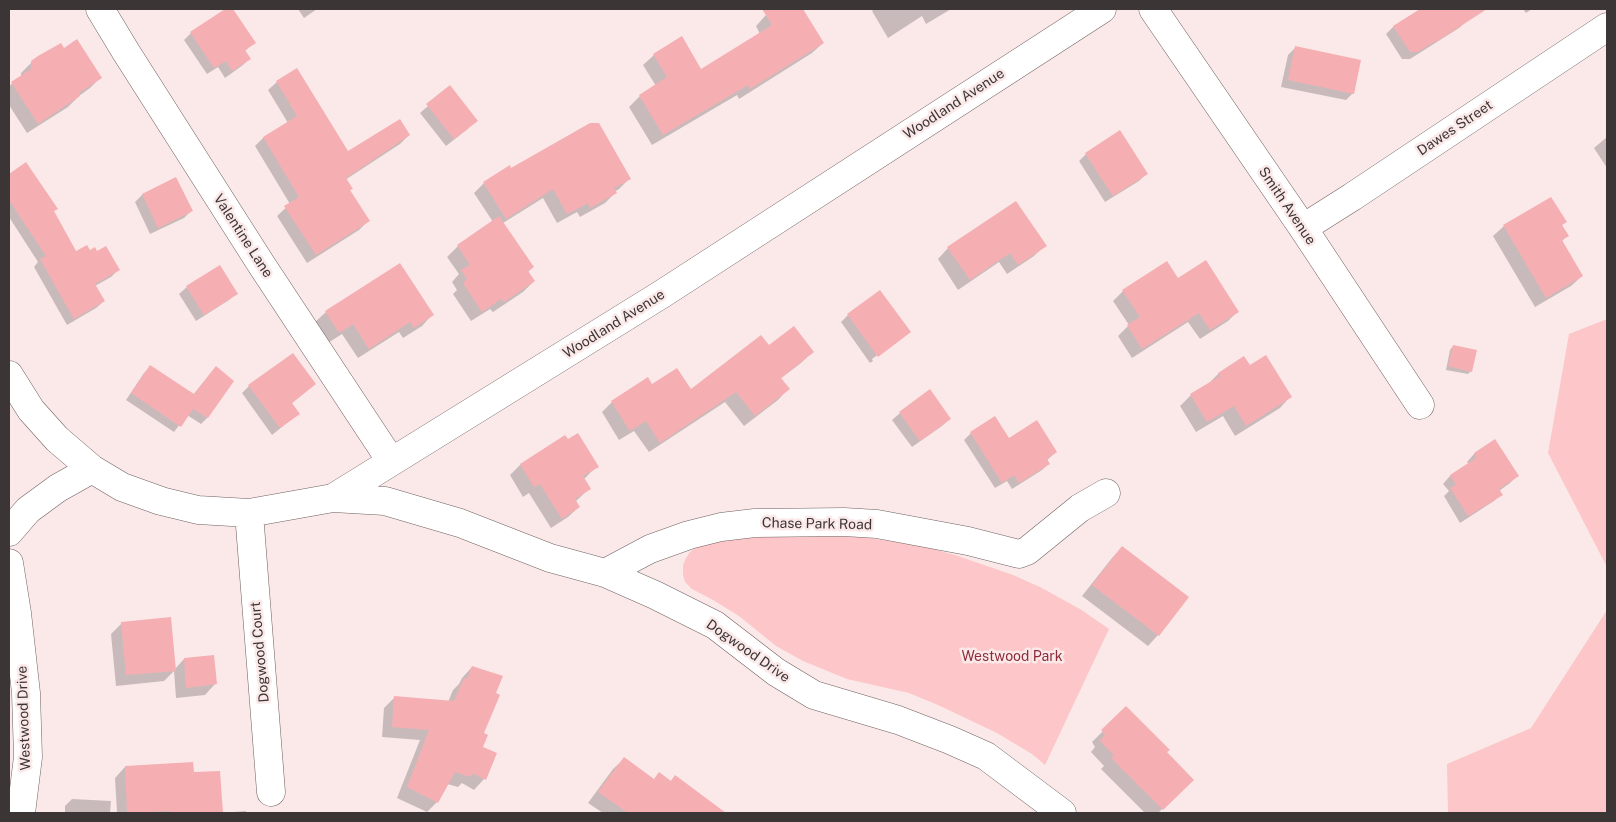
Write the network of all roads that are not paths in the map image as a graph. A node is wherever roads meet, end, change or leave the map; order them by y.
1 (100, 9) edge
2 (1102, 9) edge
3 (1153, 9) edge
4 (1607, 27) edge
5 (1303, 228) junction
6 (9, 375) edge
7 (1420, 406) dead end
8 (391, 461) junction
9 (92, 470) junction
10 (1106, 493) dead end
11 (333, 498) junction
12 (249, 513) junction
13 (9, 532) edge
14 (9, 563) edge
15 (604, 573) junction
16 (271, 792) dead end
17 (22, 813) edge
18 (1062, 813) edge

1 - 8 street, Valentine Lane
2 - 8 street, Woodland Avenue
3 - 5 street, Smith Avenue
4 - 5 street, Dawes Street
5 - 7 street, Smith Avenue
6 - 9 street, Woodland Avenue
8 - 11 street, Woodland Avenue
9 - 12 street, Woodland Avenue
9 - 13 street
10 - 15 street, Chase Park Road
11 - 12 street, Woodland Avenue
11 - 15 street, Dogwood Drive
12 - 16 street, Dogwood Court
14 - 17 street, Westwood Drive
15 - 18 street, Dogwood Drive

